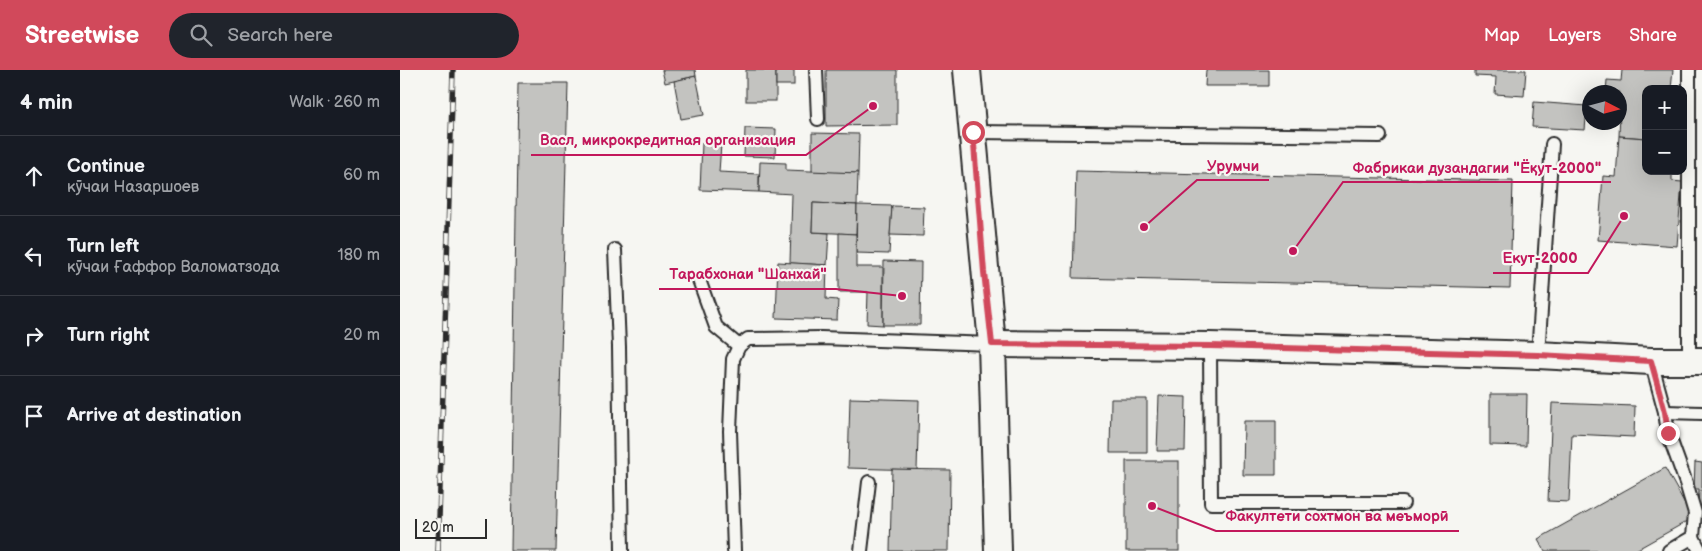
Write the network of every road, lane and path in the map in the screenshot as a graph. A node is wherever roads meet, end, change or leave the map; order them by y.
1 (816, 70) edge
2 (967, 70) edge
3 (1689, 70) edge
4 (818, 119) dead end
5 (973, 132) junction
6 (1380, 136) dead end
7 (1552, 144) dead end
8 (615, 250) dead end
9 (699, 280) dead end
10 (992, 344) junction
11 (739, 346) junction
12 (1210, 346) junction
13 (1538, 355) junction
14 (1651, 361) junction
15 (1695, 361) edge
16 (1665, 412) junction
17 (1702, 413) edge
18 (868, 482) dead end
19 (1403, 503) dead end
20 (1693, 537) junction
21 (622, 551) edge
22 (734, 551) edge
23 (861, 551) edge
24 (998, 551) edge
25 (1669, 551) edge
26 (1700, 551) edge

1 - 4 lane
2 - 5 street
3 - 15 lane
5 - 6 lane
5 - 10 street
7 - 13 lane
8 - 21 lane
9 - 11 lane
10 - 11 lane
10 - 12 street
10 - 24 street
11 - 22 lane
12 - 13 street
12 - 19 lane
13 - 14 street
14 - 15 street
14 - 16 lane
16 - 17 lane
16 - 20 lane
18 - 23 lane
20 - 25 lane
20 - 26 lane

